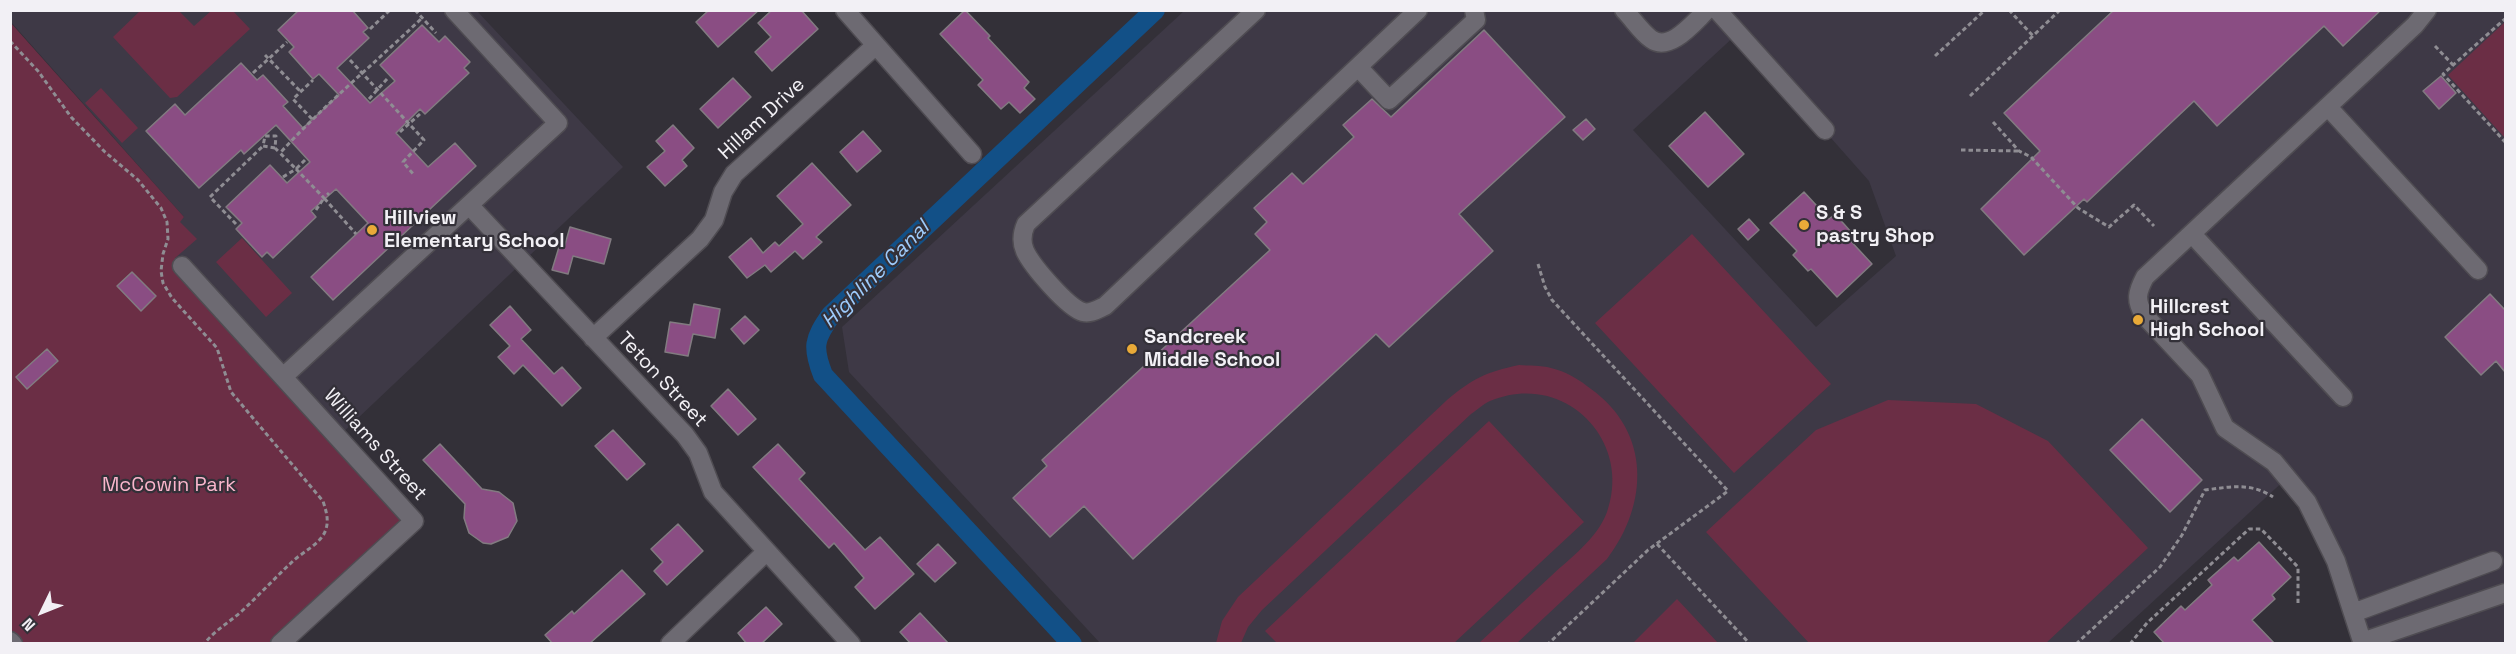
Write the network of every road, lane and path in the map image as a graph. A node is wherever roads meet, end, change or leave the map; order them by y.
1 (390, 10) edge
2 (415, 10) edge
3 (454, 10) edge
4 (845, 10) edge
5 (1256, 10) edge
6 (1418, 10) edge
7 (1474, 10) edge
8 (1624, 10) edge
9 (1707, 10) edge
10 (1717, 10) edge
11 (1985, 10) edge
12 (2009, 10) edge
13 (2060, 10) edge
14 (2427, 10) edge
15 (422, 18) junction
16 (2505, 18) edge
17 (370, 29) dead end
18 (436, 33) dead end
19 (2033, 36) junction
20 (10, 41) edge
21 (286, 42) dead end
22 (876, 45) junction
23 (2435, 46) dead end
24 (265, 55) dead end
25 (1935, 56) dead end
26 (269, 59) junction
27 (350, 60) dead end
28 (2452, 65) junction
29 (1358, 67) junction
30 (253, 73) dead end
31 (363, 74) junction
32 (387, 79) dead end
33 (313, 80) dead end
34 (378, 90) junction
35 (301, 92) junction
36 (1970, 96) dead end
37 (369, 99) dead end
38 (2328, 107) junction
39 (420, 114) dead end
40 (312, 119) junction
41 (1993, 122) dead end
42 (408, 123) junction
43 (1825, 130) dead end
44 (400, 132) dead end
45 (2505, 143) edge
46 (262, 146) junction
47 (275, 148) junction
48 (1961, 150) dead end
49 (2019, 151) junction
50 (280, 153) junction
51 (972, 154) dead end
52 (305, 160) dead end
53 (296, 169) junction
54 (414, 175) dead end
55 (283, 177) dead end
56 (329, 193) dead end
57 (324, 198) junction
58 (470, 205) junction
59 (316, 210) dead end
60 (236, 224) dead end
61 (2154, 226) dead end
62 (356, 234) dead end
63 (2192, 234) junction
64 (1538, 264) dead end
65 (182, 266) dead end
66 (2478, 270) dead end
67 (593, 338) junction
68 (283, 377) junction
69 (2343, 397) dead end
70 (2273, 496) dead end
71 (1657, 543) junction
72 (766, 552) junction
73 (2493, 561) dead end
74 (2505, 593) edge
75 (2298, 603) dead end
76 (2353, 614) junction
77 (2363, 643) edge
78 (204, 644) edge
79 (280, 644) edge
80 (670, 644) edge
81 (851, 644) edge
82 (1548, 644) edge
83 (1750, 644) edge
84 (2076, 644) edge
85 (2130, 644) edge

1 - 17 path
2 - 15 path
3 - 58 street
4 - 22 street
5 - 29 street
6 - 29 street
7 - 29 street
8 - 9 street
10 - 43 street
11 - 25 path
12 - 19 path
13 - 19 path
14 - 38 street
15 - 18 path
15 - 31 path
16 - 28 path
19 - 36 path
20 - 78 path
21 - 26 path
22 - 51 street
22 - 67 street, Hillam Drive
23 - 28 path
24 - 26 path
26 - 30 path
26 - 35 path
27 - 31 path
28 - 45 path
31 - 34 path
31 - 40 path
32 - 34 path
33 - 35 path
34 - 37 path
34 - 42 path
35 - 40 path
38 - 63 street
38 - 66 street
39 - 42 path
40 - 50 path
41 - 49 path
42 - 44 path
42 - 54 path
46 - 47 path
46 - 47 path
46 - 60 path
47 - 50 path
48 - 49 path
49 - 61 path
50 - 53 path
52 - 53 path
53 - 55 path
53 - 57 path
56 - 57 path
57 - 59 path
57 - 62 path
58 - 67 street, Teton Street
58 - 68 street
63 - 69 street
63 - 76 street
64 - 71 path
65 - 68 street, Williams Street
67 - 72 street, Teton Street
68 - 79 street, Williams Street
70 - 84 path
71 - 82 path
71 - 83 path
72 - 80 street
72 - 81 street, Teton Street
73 - 76 street
74 - 77 street
75 - 85 path
76 - 77 street

